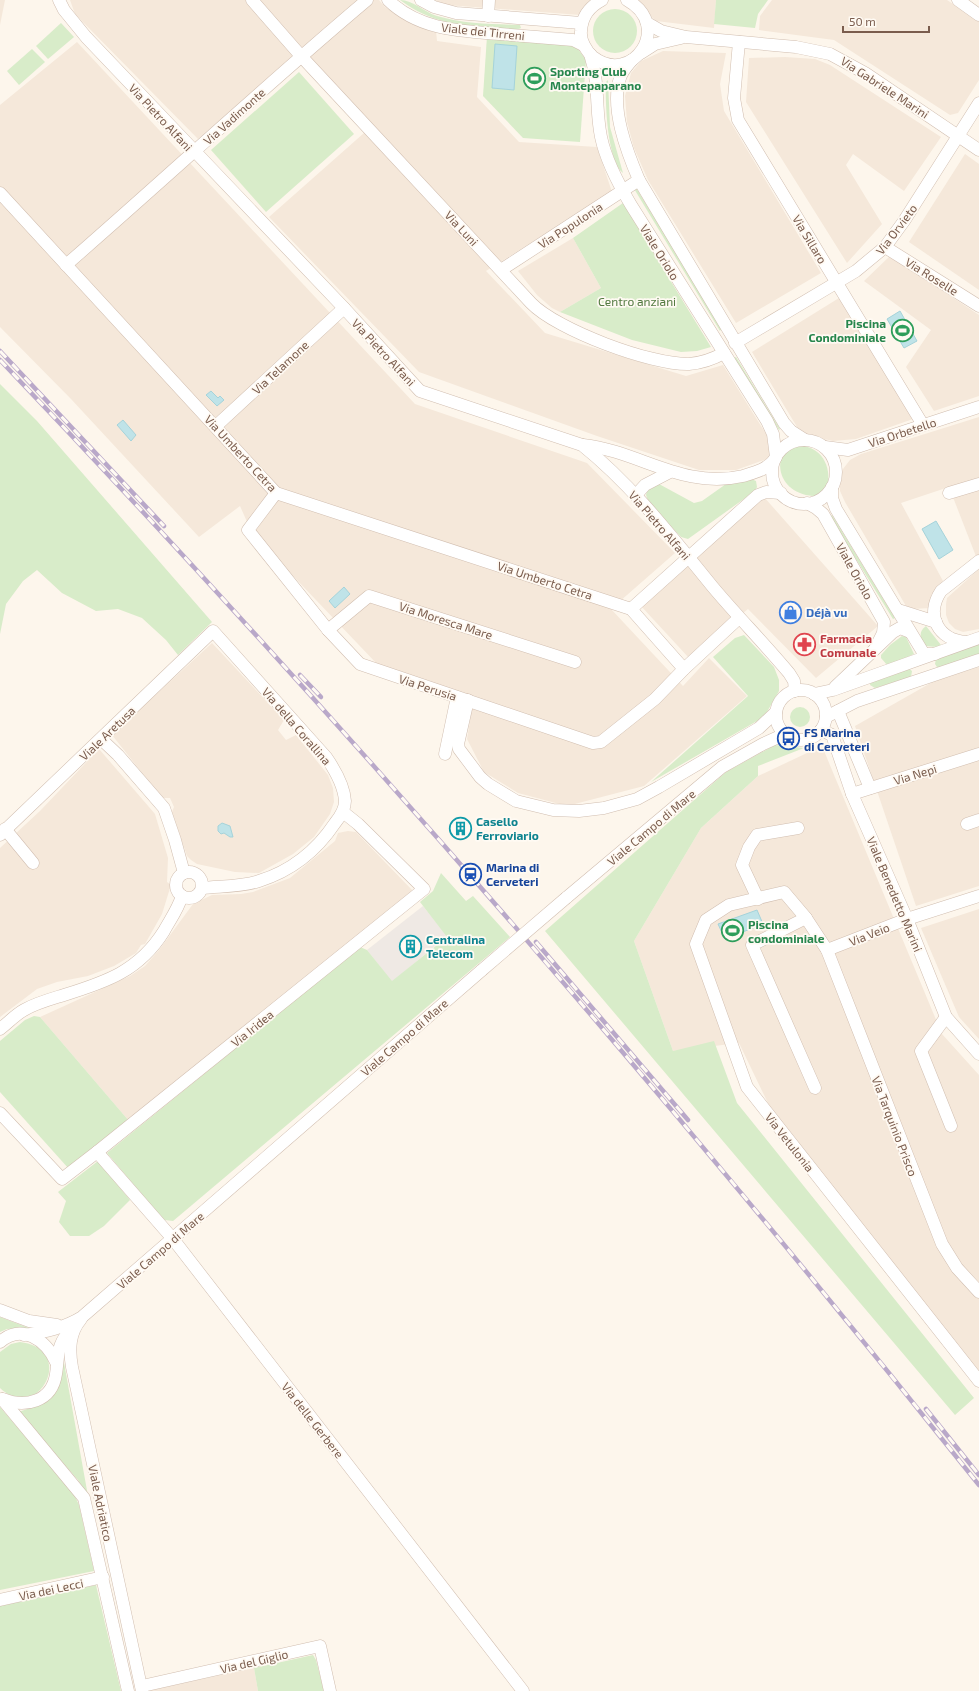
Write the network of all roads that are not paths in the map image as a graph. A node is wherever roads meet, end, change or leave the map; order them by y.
1 (59, 0) edge
2 (252, 0) edge
3 (367, 0) edge
4 (388, 0) edge
5 (421, 0) edge
6 (490, 0) edge
7 (958, 0) edge
8 (598, 1) edge
9 (632, 2) edge
10 (979, 15) edge
11 (488, 16) junction
12 (582, 22) junction
13 (647, 23) junction
14 (686, 37) junction
15 (739, 42) junction
16 (586, 50) junction
17 (301, 56) junction
18 (636, 57) junction
19 (979, 103) edge
20 (958, 135) junction
21 (979, 150) edge
22 (195, 152) junction
23 (639, 180) junction
24 (623, 191) junction
25 (0, 193) edge
26 (885, 247) junction
27 (66, 265) junction
28 (502, 270) junction
29 (836, 283) junction
30 (979, 306) edge
31 (344, 308) junction
32 (735, 343) junction
33 (724, 353) junction
34 (979, 407) edge
35 (923, 425) junction
36 (216, 426) junction
37 (805, 440) junction
38 (582, 445) junction
39 (825, 447) junction
40 (852, 449) junction
41 (775, 458) junction
42 (836, 470) junction
43 (670, 472) junction
44 (979, 484) edge
45 (832, 488) junction
46 (781, 492) junction
47 (276, 493) junction
48 (949, 493) dead end
49 (636, 495) junction
50 (807, 503) junction
51 (688, 556) junction
52 (979, 561) edge
53 (631, 609) junction
54 (898, 610) junction
55 (739, 618) junction
56 (936, 622) junction
57 (328, 630) junction
58 (214, 631) joint
59 (910, 632) junction
60 (979, 638) edge
61 (967, 642) junction
62 (876, 647) junction
63 (935, 654) junction
64 (979, 660) edge
65 (575, 662) dead end
66 (684, 668) junction
67 (943, 672) junction
68 (795, 691) junction
69 (831, 691) junction
70 (814, 694) junction
71 (463, 698) junction
72 (838, 711) junction
73 (776, 712) junction
74 (826, 717) junction
75 (821, 730) junction
76 (785, 734) junction
77 (101, 739) junction
78 (736, 741) junction
79 (445, 754) dead end
80 (979, 754) edge
81 (722, 767) junction
82 (870, 788) junction
83 (852, 794) junction
84 (343, 812) junction
85 (979, 820) edge
86 (967, 824) dead end
87 (798, 828) dead end
88 (3, 832) edge
89 (33, 863) dead end
90 (184, 873) junction
91 (202, 888) junction
92 (182, 896) junction
93 (979, 896) edge
94 (758, 898) junction
95 (806, 918) junction
96 (906, 919) junction
97 (827, 950) junction
98 (946, 1017) junction
99 (0, 1029) edge
100 (979, 1054) edge
101 (814, 1088) dead end
102 (0, 1113) edge
103 (951, 1126) dead end
104 (97, 1152) junction
105 (173, 1240) junction
106 (979, 1292) edge
107 (0, 1310) edge
108 (75, 1323) junction
109 (24, 1334) junction
110 (0, 1342) edge
111 (56, 1362) junction
112 (979, 1381) edge
113 (1, 1398) edge
114 (103, 1577) junction
115 (0, 1600) edge
116 (142, 1689) edge
117 (128, 1691) edge
118 (330, 1691) edge
119 (523, 1691) edge

1 - 22 street, Via Pietro Alfani
2 - 17 street, Via Luni
3 - 17 street, Via Vadimonte
4 - 16 street, Viale dei Tirreni
5 - 11 street, Viale dei Tirreni
6 - 11 street
7 - 10 street
8 - 12 street
9 - 13 street
11 - 12 street, Viale dei Tirreni
12 - 16 street, Viale Oriolo
13 - 14 street, Via Gabriele Marini
13 - 18 street, Viale Oriolo
14 - 15 street, Via Gabriele Marini
14 - 18 street, Via Gabriele Marini
15 - 20 street, Via Gabriele Marini
15 - 29 street, Via Sillaro
16 - 18 street, Viale dei Tirreni
16 - 24 street, Viale Oriolo
17 - 22 street, Via Vadimonte
17 - 28 street, Via Luni
18 - 23 street, Viale Oriolo
19 - 20 street, Via Orvieto
20 - 21 street, Via Gabriele Marini
20 - 26 street, Via Orvieto
22 - 27 street, Via Vadimonte
22 - 31 street, Via Pietro Alfani
23 - 24 street, Via Populonia
23 - 32 street, Viale Oriolo
24 - 28 street, Via Populonia
24 - 33 street, Viale Oriolo
25 - 27 street, Via Umberto Cetra
26 - 29 street, Via Orvieto
26 - 30 street, Via Roselle
27 - 36 street, Via Umberto Cetra
28 - 33 street, Via Luni
29 - 32 street, Via Orvieto
29 - 35 street, Via Sillaro
31 - 36 street, Via Telamone
31 - 38 street, Via Pietro Alfani
32 - 37 street, Viale Oriolo
33 - 41 street, Viale Oriolo
34 - 35 street, Via Orbetello
35 - 40 street, Via Orbetello
36 - 47 street, Via Umberto Cetra
37 - 39 street
37 - 41 street
38 - 43 street
38 - 49 street, Via Pietro Alfani
39 - 40 street, Via Orbetello
39 - 42 street
40 - 42 street
41 - 43 street
41 - 46 street
42 - 45 street
43 - 49 street
44 - 48 street
45 - 50 street
45 - 54 street, Viale Oriolo
46 - 50 street
46 - 51 street
47 - 53 street, Via Umberto Cetra
47 - 57 street, Via Perusia
49 - 51 street, Via Pietro Alfani
50 - 62 street, Viale Oriolo
51 - 53 street
51 - 55 street, Via Pietro Alfani
52 - 56 street
53 - 66 street
54 - 56 street
54 - 59 street, Viale Oriolo
55 - 66 street, Via Perusia
55 - 68 street, Via Pietro Alfani
56 - 61 street
57 - 65 street, Via Moresca Mare
57 - 71 street, Via Perusia
58 - 77 street, Viale Aretusa
58 - 84 street, Via della Corallina
59 - 62 street
59 - 63 street, Viale Oriolo
60 - 61 street
61 - 63 street
62 - 69 street
63 - 67 street
63 - 69 street
64 - 67 street
66 - 71 street, Via Perusia
67 - 72 street
68 - 70 street
68 - 73 street
69 - 70 street
70 - 74 street
71 - 78 street
71 - 79 street
72 - 74 street
72 - 82 street
73 - 76 street
73 - 78 street
74 - 75 street
75 - 76 street
75 - 83 street, Viale Benedetto Marini
76 - 81 street, Viale Campo di Mare
77 - 88 street, Viale Aretusa
77 - 90 street
78 - 81 street
80 - 82 street, Via Nepi
81 - 105 street, Viale Campo di Mare, bridge
82 - 83 street, Via Nepi
83 - 96 street, Viale Benedetto Marini
84 - 91 street
84 - 104 street, Via Iridea
85 - 86 street
87 - 94 street
88 - 89 street
90 - 91 street
90 - 92 street
91 - 92 street
92 - 99 street
93 - 96 street, Via Veio
94 - 95 street, Via Vetulonia
94 - 112 street, Via Vetulonia
95 - 97 street, Via Vetulonia
95 - 101 street
96 - 97 street, Via Veio
96 - 98 street, Viale Benedetto Marini
97 - 106 street, Via Tarquinio Prisco
98 - 100 street, Viale Benedetto Marini
98 - 103 street
102 - 104 street, Via Iridea
104 - 105 street, Via delle Gerbere
105 - 108 street, Viale Campo di Mare
105 - 119 street, Via delle Gerbere
107 - 108 street
108 - 109 street, Viale Campo di Mare
108 - 111 street
108 - 116 street, Viale Adriatico
109 - 110 street, Viale Campo di Mare
109 - 111 street
111 - 113 street
113 - 114 street, Viale Adriatico
114 - 115 street, Via dei Lecci
114 - 117 street, Viale Adriatico
116 - 118 street, Via del Giglio

